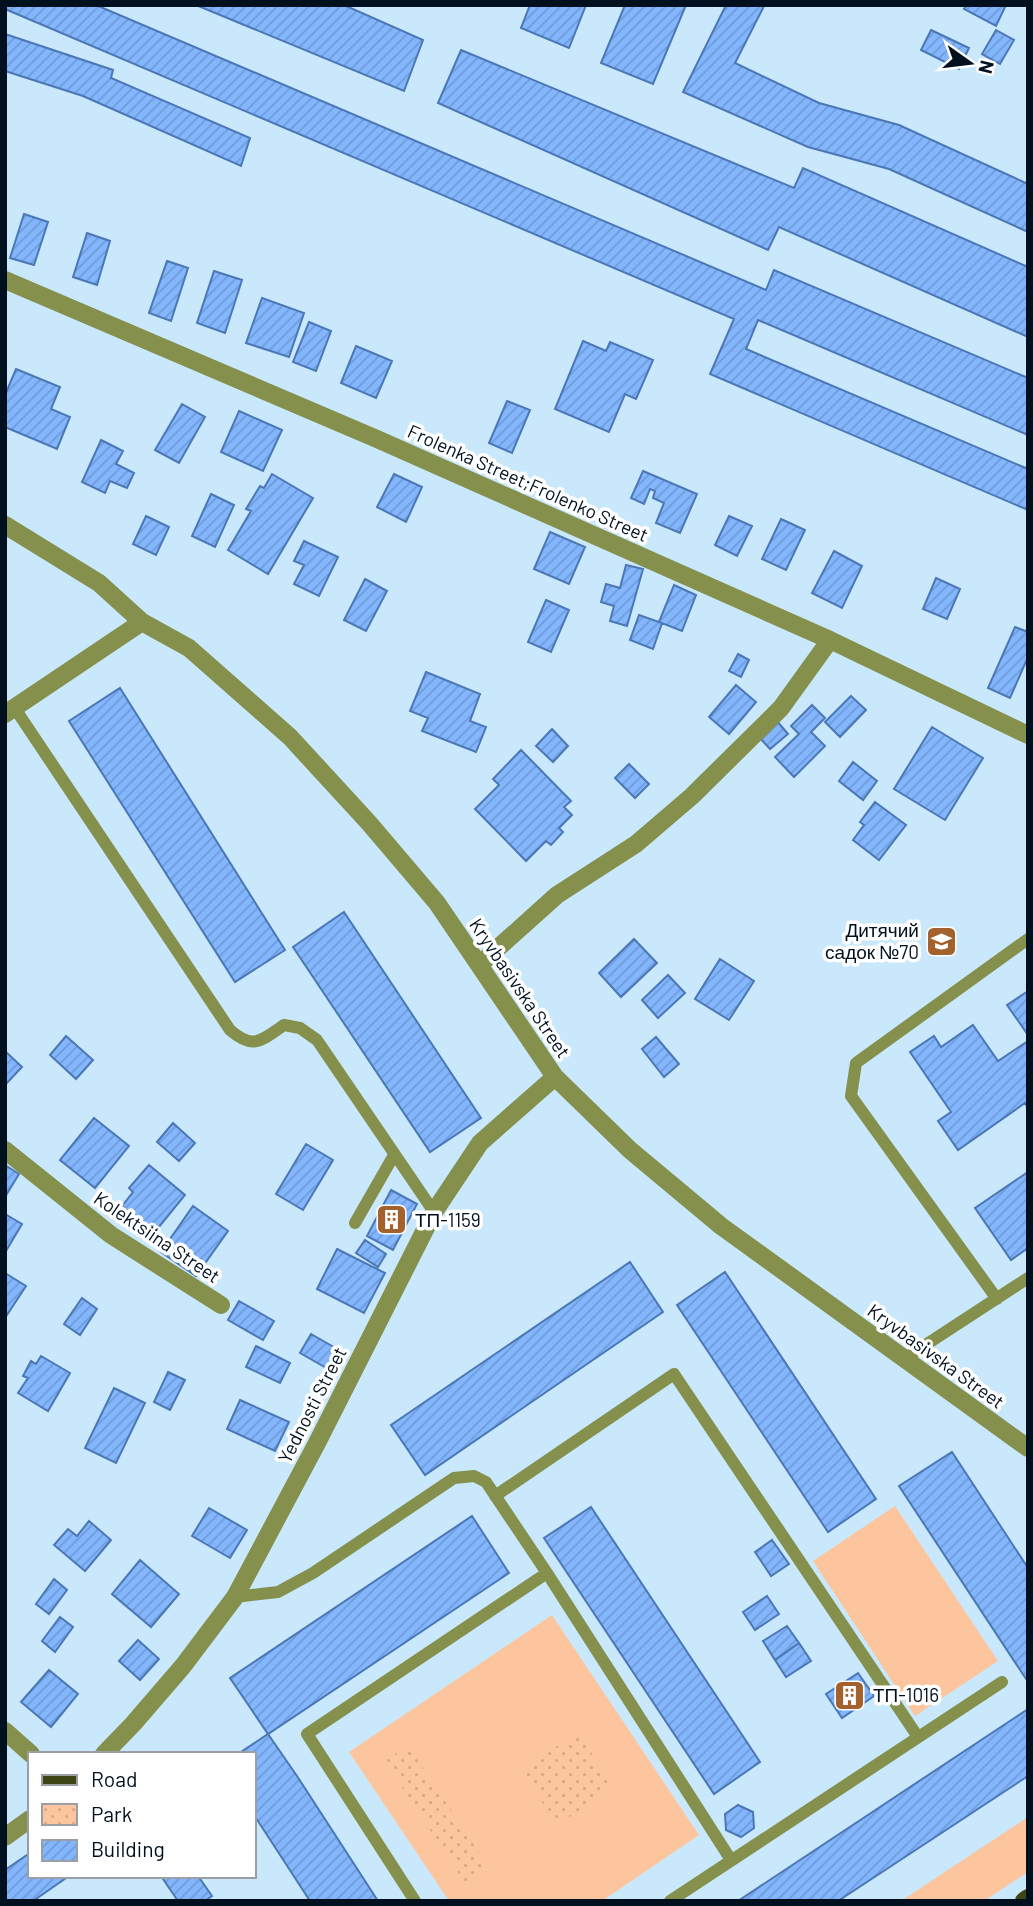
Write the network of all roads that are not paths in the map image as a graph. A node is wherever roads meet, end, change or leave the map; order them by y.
1 (5, 280) edge
2 (5, 525) edge
3 (142, 622) junction
4 (830, 640) junction
5 (9, 710) edge
6 (1028, 735) edge
7 (1028, 939) edge
8 (479, 965) junction
9 (555, 1077) junction
10 (5, 1150) edge
11 (394, 1155) junction
12 (434, 1212) junction
13 (355, 1223) dead end
14 (1028, 1278) edge
15 (997, 1299) junction
16 (221, 1305) dead end
17 (904, 1359) junction
18 (1028, 1448) edge
19 (495, 1496) junction
20 (547, 1573) junction
21 (234, 1597) junction
22 (1002, 1682) dead end
23 (5, 1731) edge
24 (918, 1737) junction
25 (29, 1752) edge
26 (106, 1752) edge
27 (28, 1820) edge
28 (5, 1837) edge
29 (732, 1860) junction
30 (415, 1901) edge
31 (670, 1901) edge

1 - 4 street, Frolenka Street;Frolenko Street
2 - 3 street, Kryvbasivska Street
3 - 5 street
3 - 8 street, Kryvbasivska Street
4 - 6 street, Frolenka Street;Frolenko Street
4 - 8 street
5 - 11 lane
7 - 15 lane
8 - 9 street, Kryvbasivska Street
9 - 12 street, Yednosti Street
9 - 17 street, Kryvbasivska Street
10 - 16 street, Kolektsiina Street
11 - 12 lane
11 - 13 lane
12 - 21 street, Yednosti Street
14 - 15 lane
15 - 17 lane
17 - 18 street, Kryvbasivska Street
19 - 20 lane
19 - 21 lane
19 - 24 lane
20 - 29 lane
20 - 30 lane
21 - 26 street, Yednosti Street
22 - 24 lane
23 - 25 street
24 - 29 lane
27 - 28 street
29 - 31 lane

